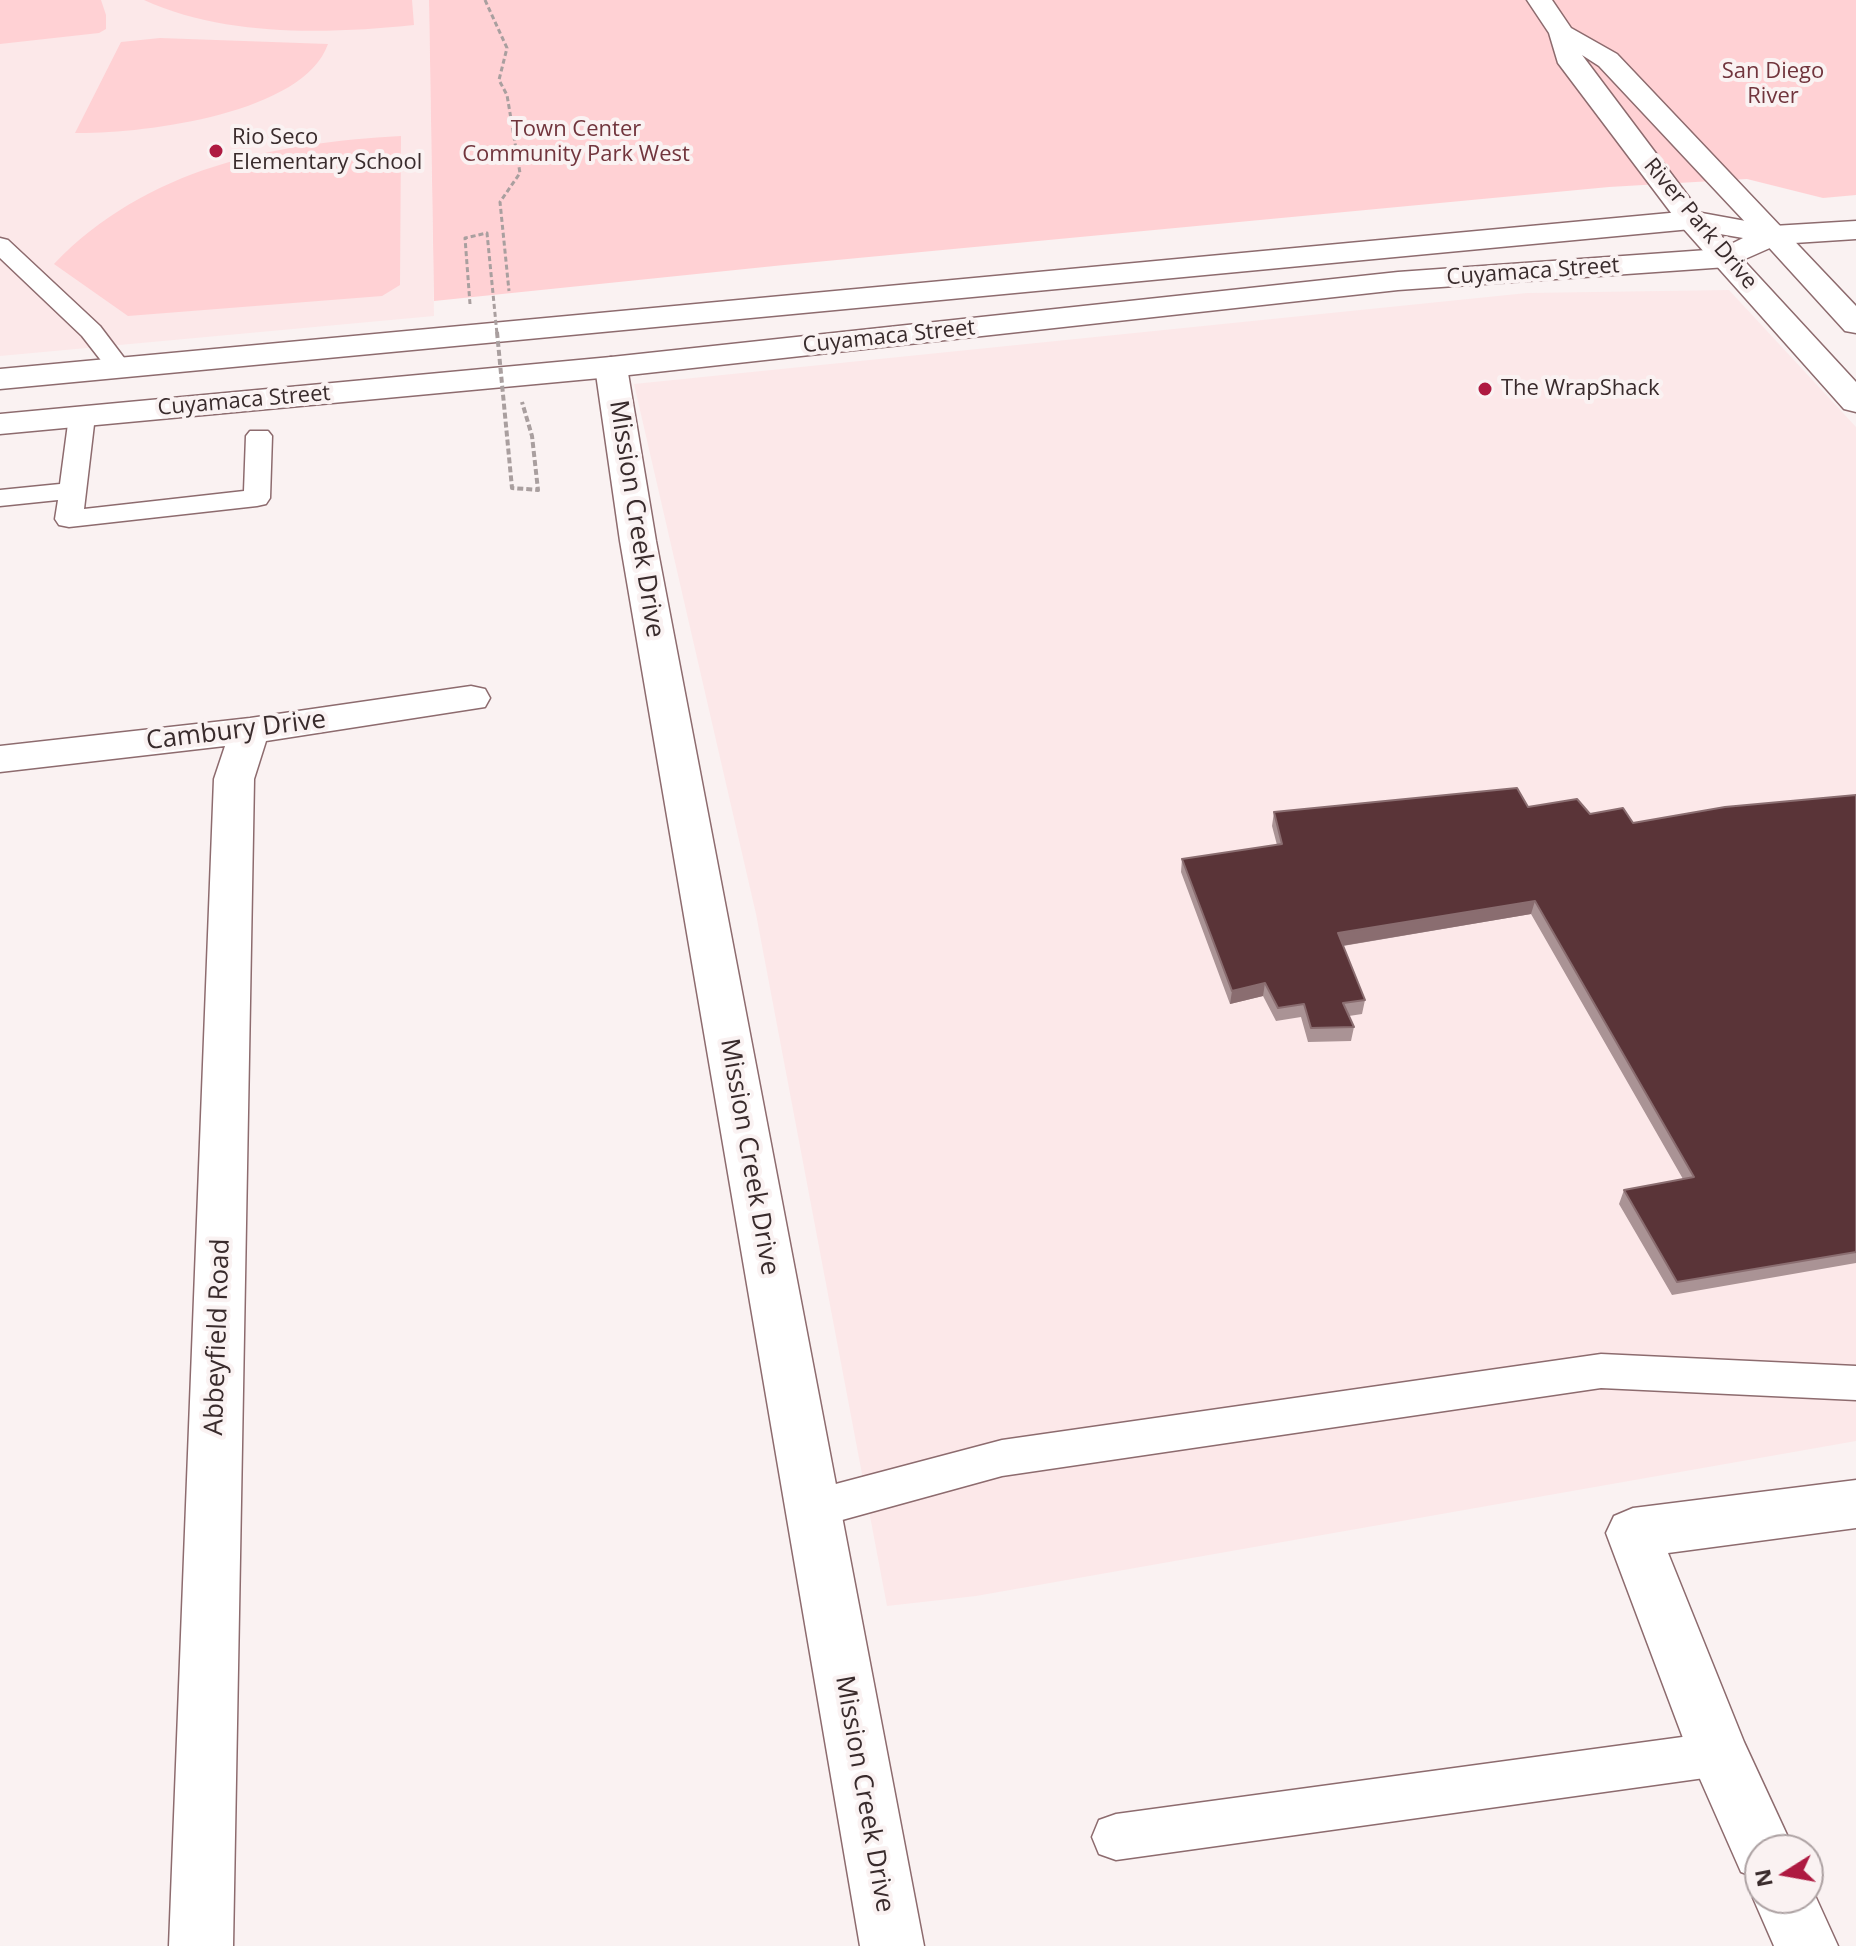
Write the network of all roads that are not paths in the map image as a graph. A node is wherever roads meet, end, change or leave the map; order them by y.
1 (1539, 0) edge
2 (1562, 33) junction
3 (1691, 220) junction
4 (1856, 230) edge
5 (1773, 235) junction
6 (6, 252) edge
7 (1727, 258) junction
8 (1856, 324) edge
9 (119, 367) junction
10 (611, 367) junction
11 (13, 378) edge
12 (1856, 402) edge
13 (82, 416) junction
14 (8, 423) edge
15 (259, 436) dead end
16 (72, 491) junction
17 (0, 498) edge
18 (471, 698) dead end
19 (250, 731) junction
20 (0, 759) edge
21 (1856, 1383) edge
22 (1856, 1504) edge
23 (813, 1509) junction
24 (1719, 1754) junction
25 (1756, 1834) edge
26 (1116, 1837) dead end
27 (1791, 1914) edge
28 (201, 1946) edge
29 (892, 1946) edge
30 (1806, 1946) edge

1 - 2 street, River Park Drive
2 - 3 street, River Park Drive
2 - 5 street, River Park Drive
3 - 5 street, Cuyamaca Street
3 - 7 street, River Park Drive
3 - 9 street, Cuyamaca Street
4 - 5 street, Cuyamaca Street
5 - 7 street, Cuyamaca Street
5 - 8 street, River Park Drive
6 - 9 lane
7 - 10 street, Cuyamaca Street
7 - 12 street, River Park Drive
9 - 11 street, Cuyamaca Street
10 - 13 street, Cuyamaca Street
10 - 23 street, Mission Creek Drive
11 - 14 street
13 - 14 street, Cuyamaca Street
13 - 16 lane
15 - 16 lane
16 - 17 lane
18 - 19 street, Cambury Drive
19 - 20 street, Cambury Drive
19 - 28 street, Abbeyfield Road
21 - 23 lane
22 - 24 street
23 - 29 street, Mission Creek Drive
24 - 25 street
24 - 26 lane
27 - 30 street

